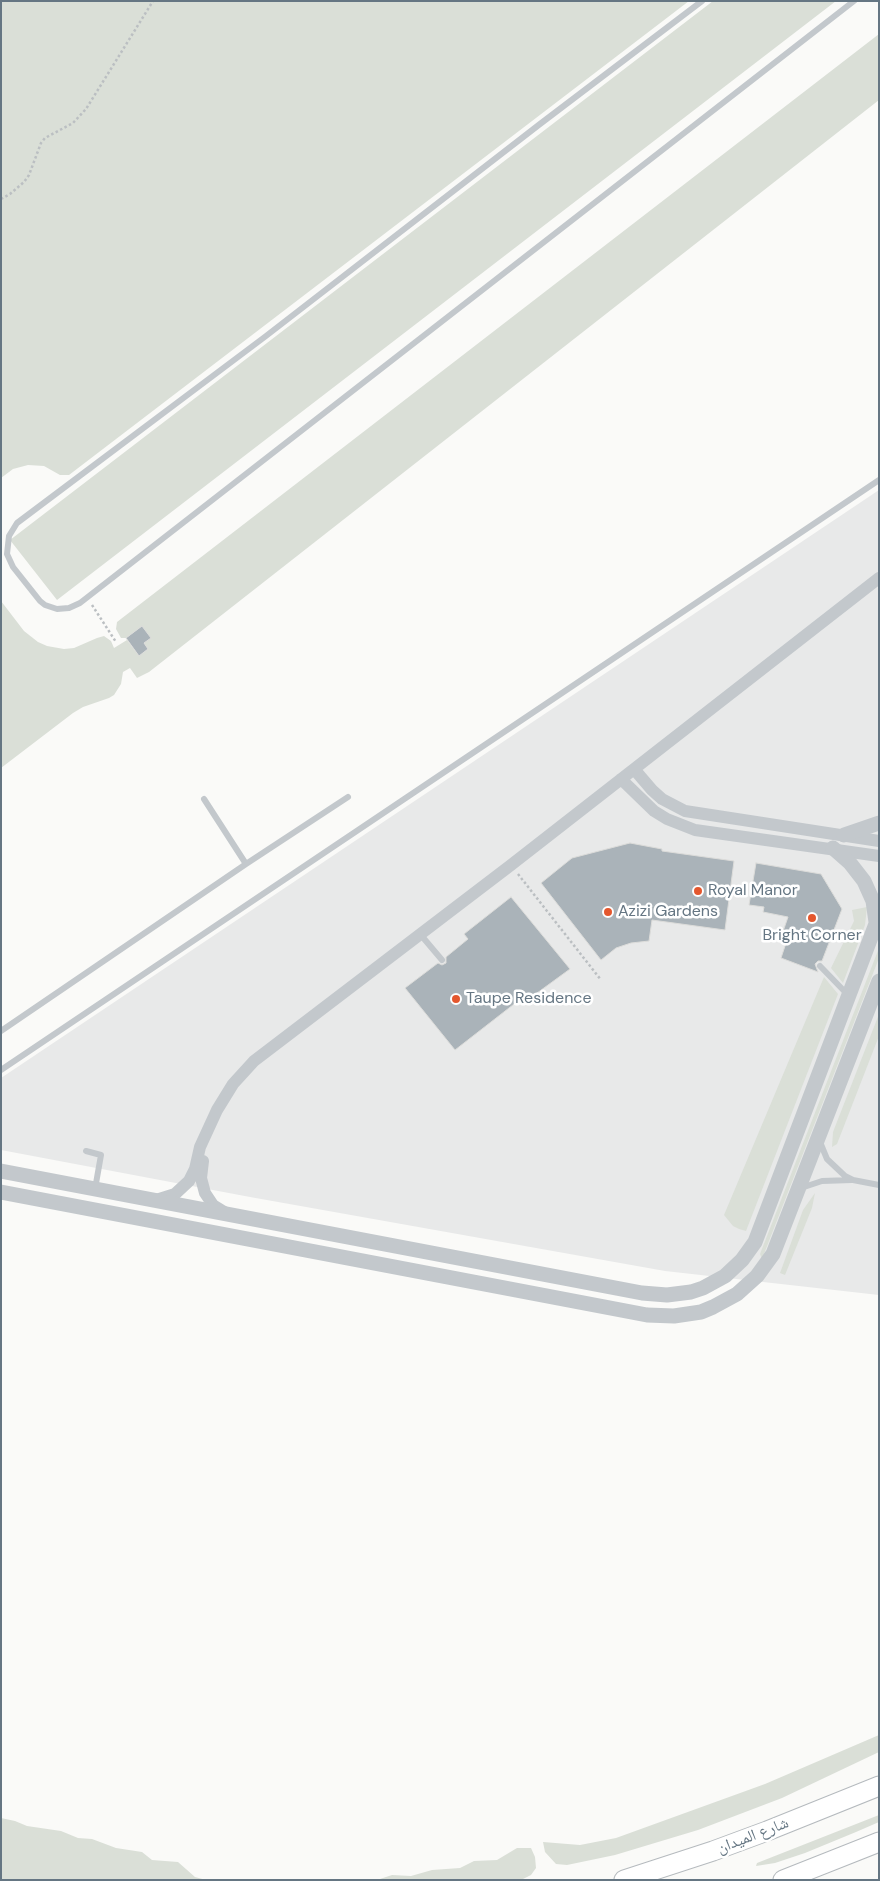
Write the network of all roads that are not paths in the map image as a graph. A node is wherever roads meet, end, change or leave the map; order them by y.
1 (702, 1) edge
2 (854, 1) edge
3 (879, 480) edge
4 (4, 540) edge
5 (879, 578) edge
6 (634, 769) junction
7 (621, 779) junction
8 (348, 798) dead end
9 (204, 799) dead end
10 (879, 823) edge
11 (844, 835) junction
12 (879, 841) edge
13 (833, 848) junction
14 (879, 856) edge
15 (246, 864) junction
16 (878, 919) edge
17 (420, 934) junction
18 (442, 960) dead end
19 (820, 966) dead end
20 (879, 981) edge
21 (849, 996) junction
22 (1, 1031) edge
23 (1, 1070) edge
24 (819, 1135) junction
25 (205, 1138) junction
26 (86, 1151) dead end
27 (1, 1171) edge
28 (853, 1180) junction
29 (879, 1185) edge
30 (95, 1189) junction
31 (798, 1190) junction
32 (1, 1192) edge
33 (155, 1200) junction
34 (226, 1213) junction
35 (364, 1240) junction
36 (359, 1260) junction
37 (734, 1268) junction
38 (747, 1286) junction
39 (879, 1786) edge
40 (879, 1842) edge
41 (624, 1880) edge
42 (783, 1880) edge

1 - 4 lane
2 - 4 lane
3 - 23 lane
5 - 6 street
6 - 7 street
6 - 11 street
7 - 13 street
7 - 17 street
8 - 15 lane
9 - 15 lane
10 - 11 street
11 - 12 street
13 - 14 street
13 - 16 street
15 - 22 lane
16 - 21 street
17 - 18 lane
17 - 25 street
19 - 21 lane
20 - 24 street
21 - 37 street
24 - 28 lane
24 - 31 street
25 - 33 street
25 - 34 street
26 - 30 lane
27 - 30 street
28 - 29 lane
28 - 31 lane
30 - 33 street
31 - 38 street
32 - 36 street
33 - 34 street
34 - 35 street
35 - 36 street
35 - 37 street
36 - 38 street
37 - 38 street
39 - 41 main road, شارع الميدان
40 - 42 main road

